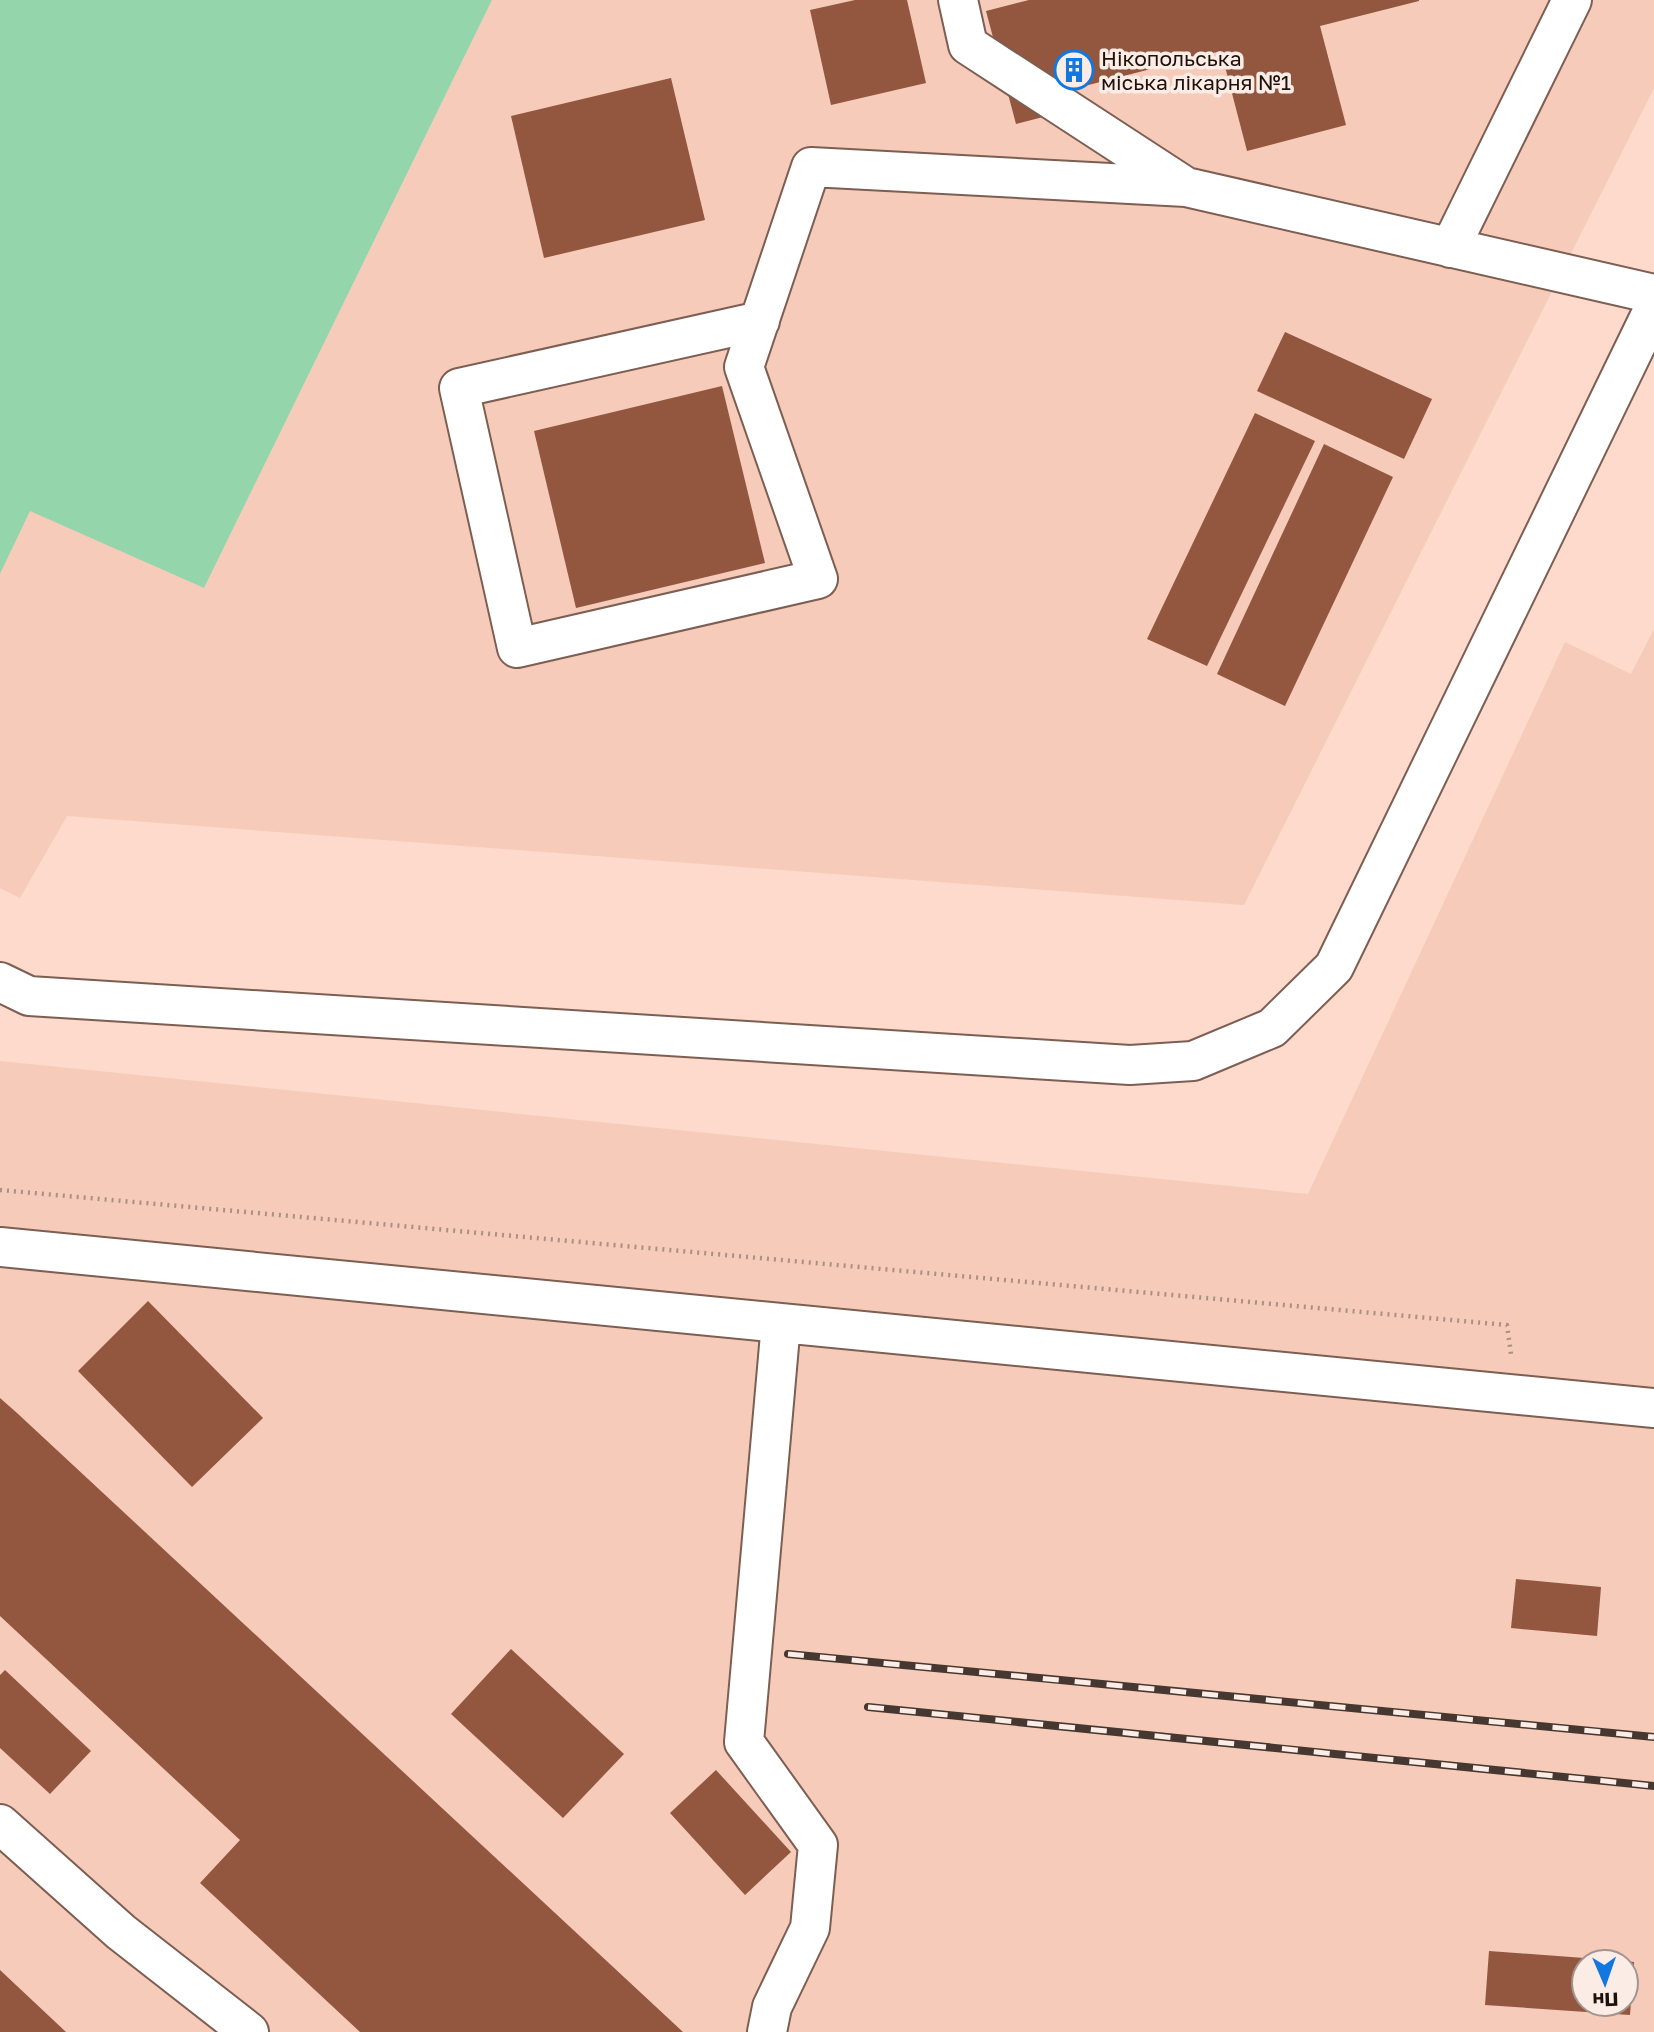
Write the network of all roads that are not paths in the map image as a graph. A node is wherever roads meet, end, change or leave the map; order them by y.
1 (958, 0) edge
2 (1572, 0) edge
3 (1186, 187) junction
4 (1450, 248) junction
5 (1654, 294) edge
6 (1654, 309) edge
7 (760, 321) junction
8 (15, 989) edge
9 (0, 1247) edge
10 (781, 1323) junction
11 (1654, 1408) edge
12 (0, 1824) edge
13 (249, 2032) edge
14 (767, 2032) edge

1 - 3 street
2 - 4 street
3 - 4 street
3 - 7 street
4 - 5 street
6 - 8 street
7 - 7 street
9 - 10 street
10 - 11 street
10 - 14 street
12 - 13 street

